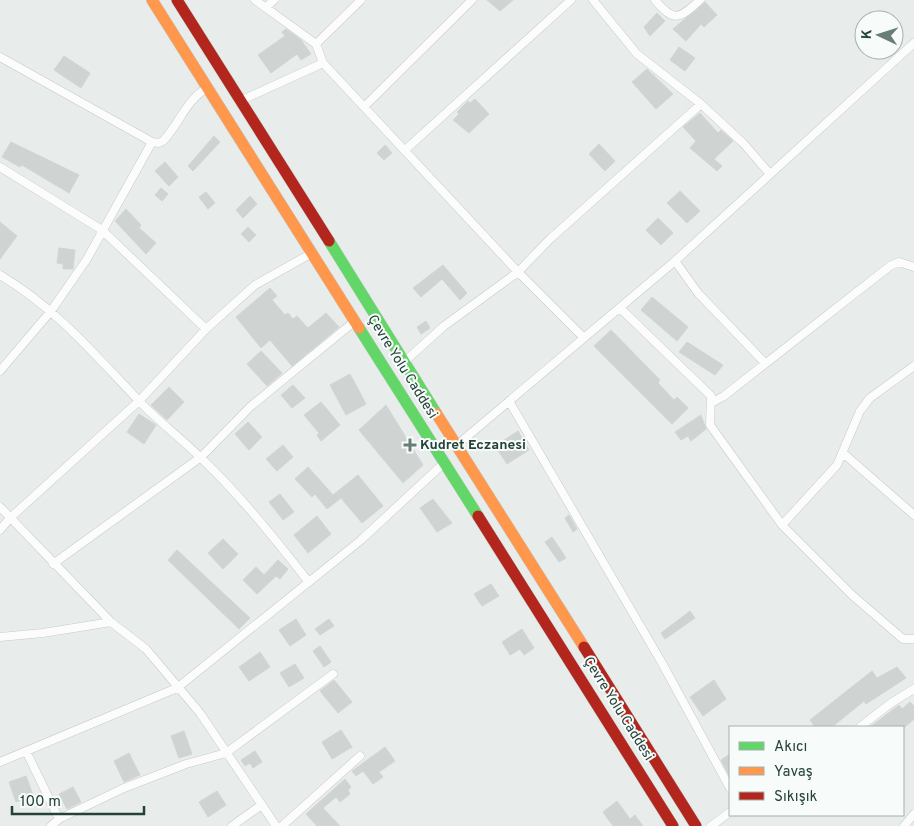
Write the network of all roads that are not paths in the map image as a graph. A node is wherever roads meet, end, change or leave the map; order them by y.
1 (152, 0) edge
2 (177, 0) edge
3 (255, 0) edge
4 (274, 0) edge
5 (360, 0) edge
6 (472, 0) edge
7 (571, 0) edge
8 (593, 0) edge
9 (654, 0) edge
10 (700, 0) edge
11 (266, 7) junction
12 (914, 43) edge
13 (316, 44) junction
14 (0, 56) edge
15 (323, 63) junction
16 (208, 88) junction
17 (240, 101) junction
18 (701, 104) junction
19 (364, 107) junction
20 (152, 142) junction
21 (405, 150) junction
22 (0, 167) edge
23 (770, 174) junction
24 (103, 230) junction
25 (312, 253) junction
26 (675, 261) junction
27 (914, 267) edge
28 (518, 272) junction
29 (0, 275) edge
30 (620, 308) junction
31 (51, 311) junction
32 (355, 321) junction
33 (206, 329) junction
34 (584, 338) junction
35 (404, 362) junction
36 (765, 363) junction
37 (914, 366) edge
38 (0, 371) edge
39 (140, 401) junction
40 (509, 401) junction
41 (711, 403) junction
42 (456, 446) junction
43 (842, 453) junction
44 (201, 457) junction
45 (444, 463) junction
46 (0, 507) edge
47 (914, 515) edge
48 (10, 518) junction
49 (782, 525) junction
50 (0, 530) edge
51 (53, 564) junction
52 (308, 581) junction
53 (111, 622) junction
54 (0, 637) edge
55 (914, 639) edge
56 (333, 674) dead end
57 (178, 688) junction
58 (914, 689) edge
59 (861, 726) edge
60 (26, 752) junction
61 (226, 753) junction
62 (360, 756) dead end
63 (0, 762) edge
64 (729, 786) edge
65 (260, 806) junction
66 (729, 813) edge
67 (914, 814) edge
68 (59, 819) junction
69 (51, 826) edge
70 (232, 826) edge
71 (276, 826) edge
72 (282, 826) edge
73 (673, 826) edge
74 (696, 826) edge
75 (712, 826) edge
76 (904, 826) edge

1 - 16 highway, Çevre Yolu Caddesi
2 - 17 highway, Çevre Yolu Caddesi
3 - 11 street
4 - 11 street
5 - 13 street
6 - 19 street
7 - 21 street
8 - 18 street
9 - 10 street
11 - 13 street
12 - 23 street
13 - 15 street
14 - 20 street
15 - 17 street
15 - 19 street
16 - 20 street
16 - 25 highway, Çevre Yolu Caddesi
17 - 35 highway, Çevre Yolu Caddesi
18 - 23 street
18 - 28 street
19 - 21 street
20 - 24 street
21 - 28 street
22 - 24 street
23 - 26 street
24 - 31 street
24 - 33 street
25 - 32 highway, Çevre Yolu Caddesi
25 - 33 street
26 - 30 street
26 - 36 street
27 - 36 street
28 - 34 street
28 - 35 street
29 - 31 street
30 - 34 street
30 - 41 street
31 - 38 street
31 - 39 street
32 - 44 street
32 - 45 highway, Çevre Yolu Caddesi
33 - 39 street
34 - 40 street
35 - 42 highway, Çevre Yolu Caddesi
36 - 41 street
37 - 43 street
39 - 44 street
39 - 48 street
40 - 42 street
40 - 64 street
41 - 49 street
42 - 74 highway, Çevre Yolu Caddesi
43 - 47 street
43 - 49 street
44 - 51 street
44 - 52 street
45 - 52 street
45 - 73 highway, Çevre Yolu Caddesi
46 - 48 street
48 - 50 street
48 - 51 street
49 - 55 street
51 - 53 street
52 - 57 street
53 - 54 street
53 - 57 street
56 - 61 street
57 - 60 street
57 - 61 street
58 - 59 street
60 - 63 street
60 - 68 street
61 - 65 street
61 - 68 street
62 - 72 street
65 - 70 street
65 - 71 street
66 - 75 street
67 - 76 street
68 - 69 street

